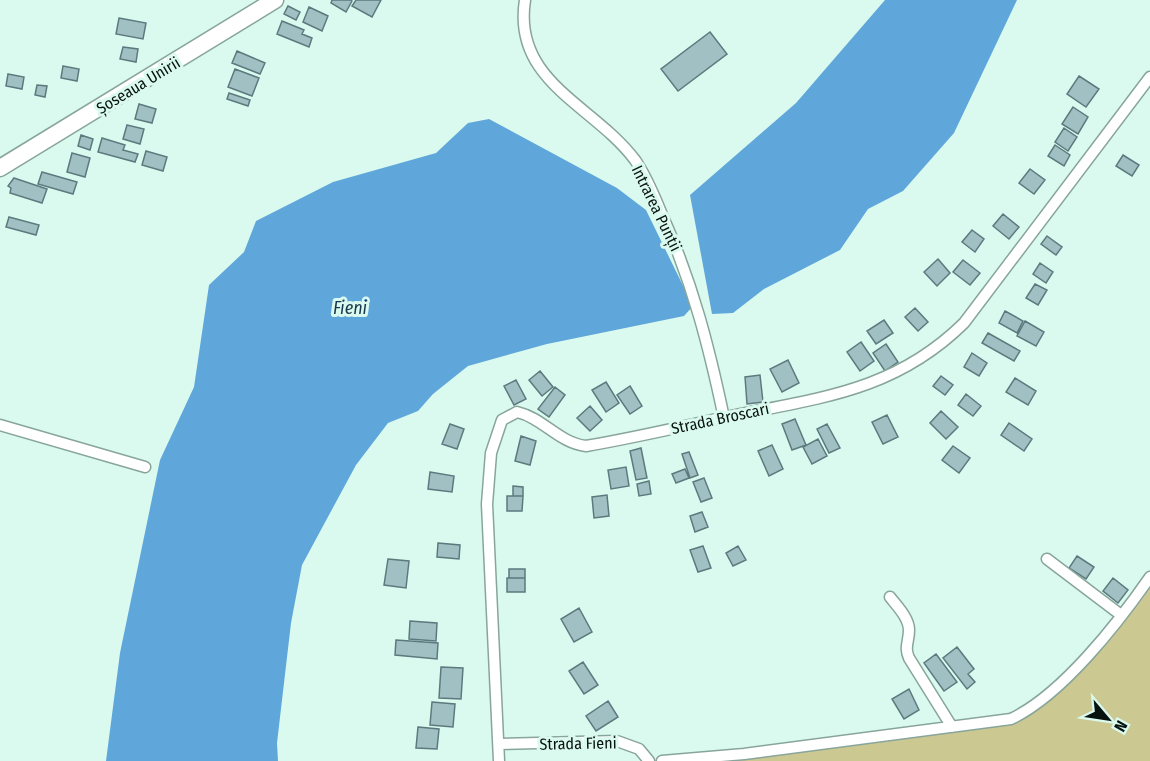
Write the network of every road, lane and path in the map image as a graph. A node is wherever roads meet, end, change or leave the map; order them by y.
1 (275, 0) edge
2 (525, 0) edge
3 (1150, 77) edge
4 (0, 168) edge
5 (724, 418) junction
6 (0, 425) edge
7 (145, 467) dead end
8 (1047, 559) dead end
9 (1150, 577) edge
10 (890, 597) dead end
11 (1121, 615) junction
12 (952, 727) junction
13 (499, 744) junction
14 (499, 761) edge
15 (649, 761) edge
16 (662, 761) edge

1 - 4 main road, Șoseaua Unirii
2 - 5 street, Intrarea Punții
3 - 5 street, Strada Broscari
5 - 13 street, Strada Broscari
6 - 7 street
8 - 11 street
9 - 11 street
10 - 12 street
11 - 12 street
12 - 16 street
13 - 14 street, Strada Broscari
13 - 15 street, Strada Fieni

